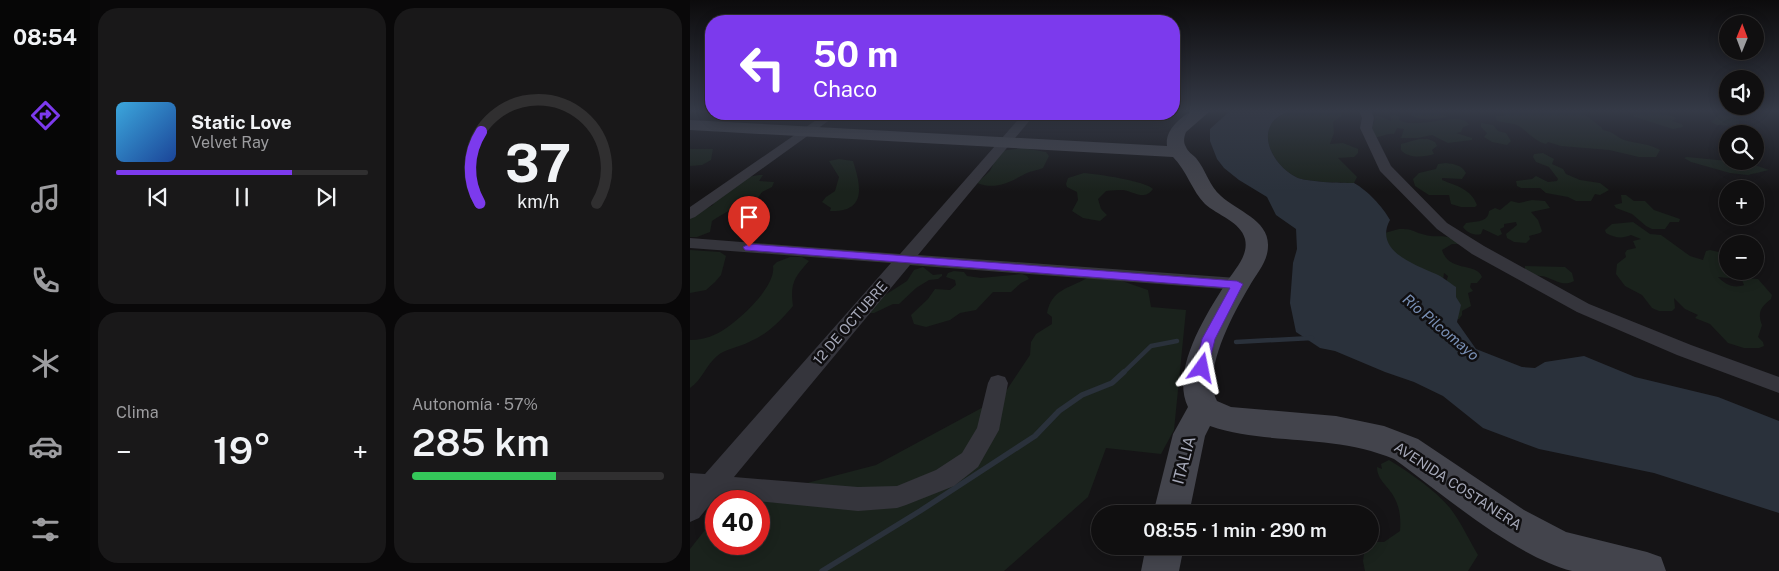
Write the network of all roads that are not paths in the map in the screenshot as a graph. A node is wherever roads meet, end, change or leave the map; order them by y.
1 (799, 138) edge
2 (927, 138) edge
3 (1009, 138) edge
4 (1176, 138) edge
5 (1371, 138) edge
6 (1005, 142) junction
7 (1178, 152) junction
8 (690, 214) edge
9 (690, 243) edge
10 (905, 259) junction
11 (1237, 284) junction
12 (998, 383) dead end
13 (1779, 385) edge
14 (1204, 408) junction
15 (700, 485) edge
16 (1173, 505) edge
17 (690, 510) edge
18 (1163, 555) edge
19 (1563, 560) edge
20 (1160, 571) edge
21 (1647, 571) edge

1 - 8 street
2 - 6 street
3 - 6 street, 12 DE OCTUBRE
4 - 7 street
5 - 13 street
6 - 7 street
6 - 10 street, 12 DE OCTUBRE
7 - 11 street
9 - 10 street
10 - 11 street
10 - 15 street, 12 DE OCTUBRE
11 - 14 street
12 - 15 street
14 - 16 street, ITALIA
14 - 19 street, AVENIDA COSTANERA
15 - 17 street, 12 DE OCTUBRE
18 - 20 street
19 - 21 street, AVENIDA COSTANERA

